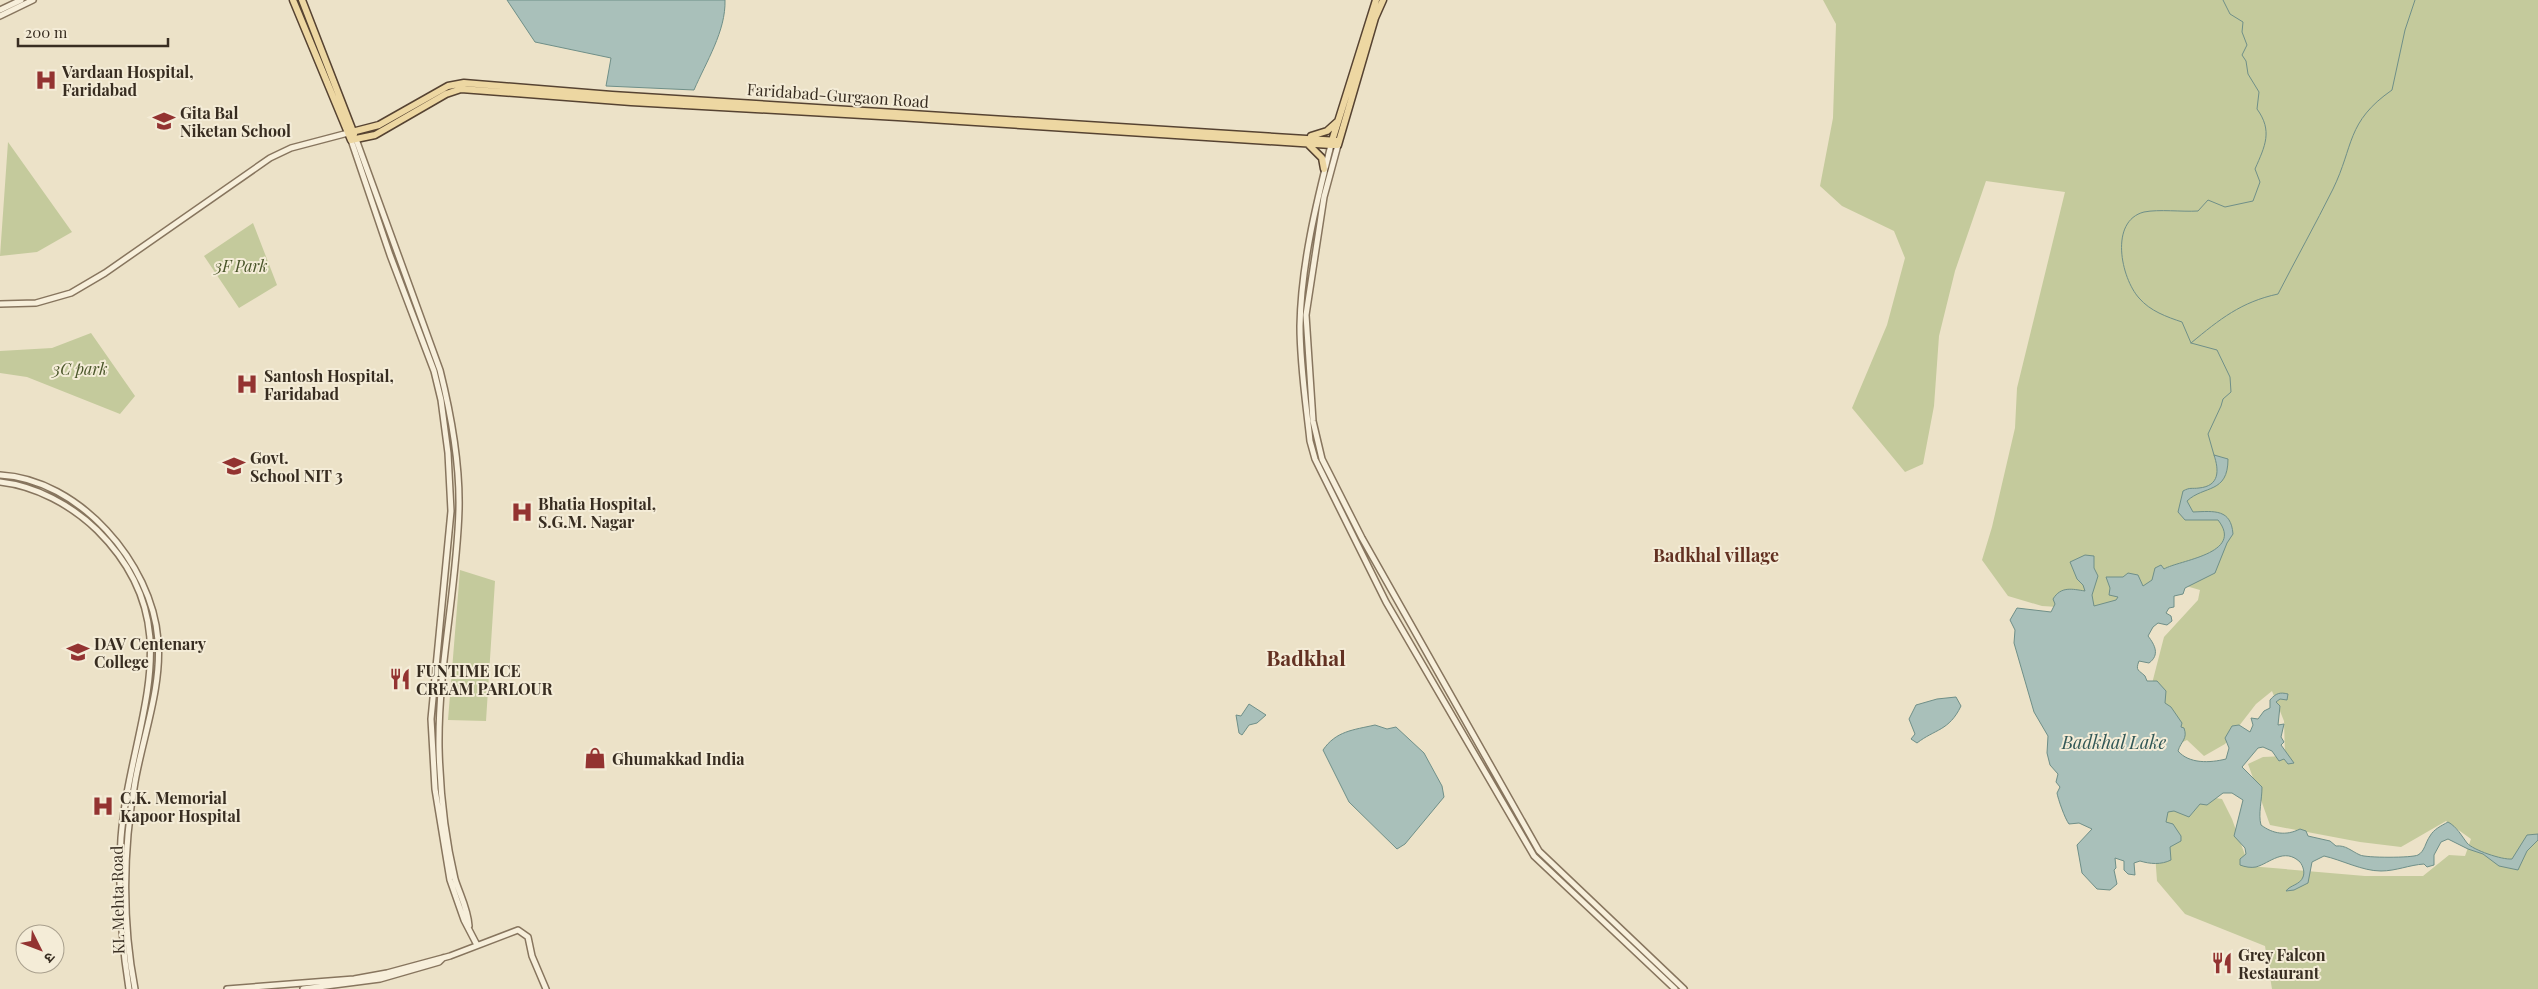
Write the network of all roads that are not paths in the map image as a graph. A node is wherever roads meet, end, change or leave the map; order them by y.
1 (21, 0) edge
2 (33, 0) edge
3 (293, 0) edge
4 (302, 0) edge
5 (1376, 0) edge
6 (1383, 0) edge
7 (0, 10) edge
8 (0, 16) edge
9 (1338, 121) junction
10 (352, 136) junction
11 (1306, 141) junction
12 (1335, 143) junction
13 (1324, 169) junction
14 (0, 304) edge
15 (0, 475) edge
16 (0, 482) edge
17 (468, 926) junction
18 (477, 945) junction
19 (421, 966) junction
20 (129, 989) edge
21 (135, 989) edge
22 (227, 989) edge
23 (303, 989) edge
24 (546, 989) edge
25 (1674, 989) edge
26 (1684, 989) edge

1 - 7 street
2 - 8 street
3 - 10 main road
4 - 10 main road
5 - 9 main road
6 - 12 main road
9 - 11 main road
9 - 12 main road
10 - 11 main road, Faridabad-Gurgaon Road
10 - 14 street
10 - 17 street
10 - 17 street
11 - 12 main road, Faridabad-Gurgaon Road
11 - 13 main road
12 - 13 street
12 - 26 street
13 - 25 street
15 - 21 street, KL Mehta Road
16 - 20 street, KL Mehta Road
17 - 18 street
18 - 19 street
18 - 24 street
19 - 22 street
19 - 23 street

